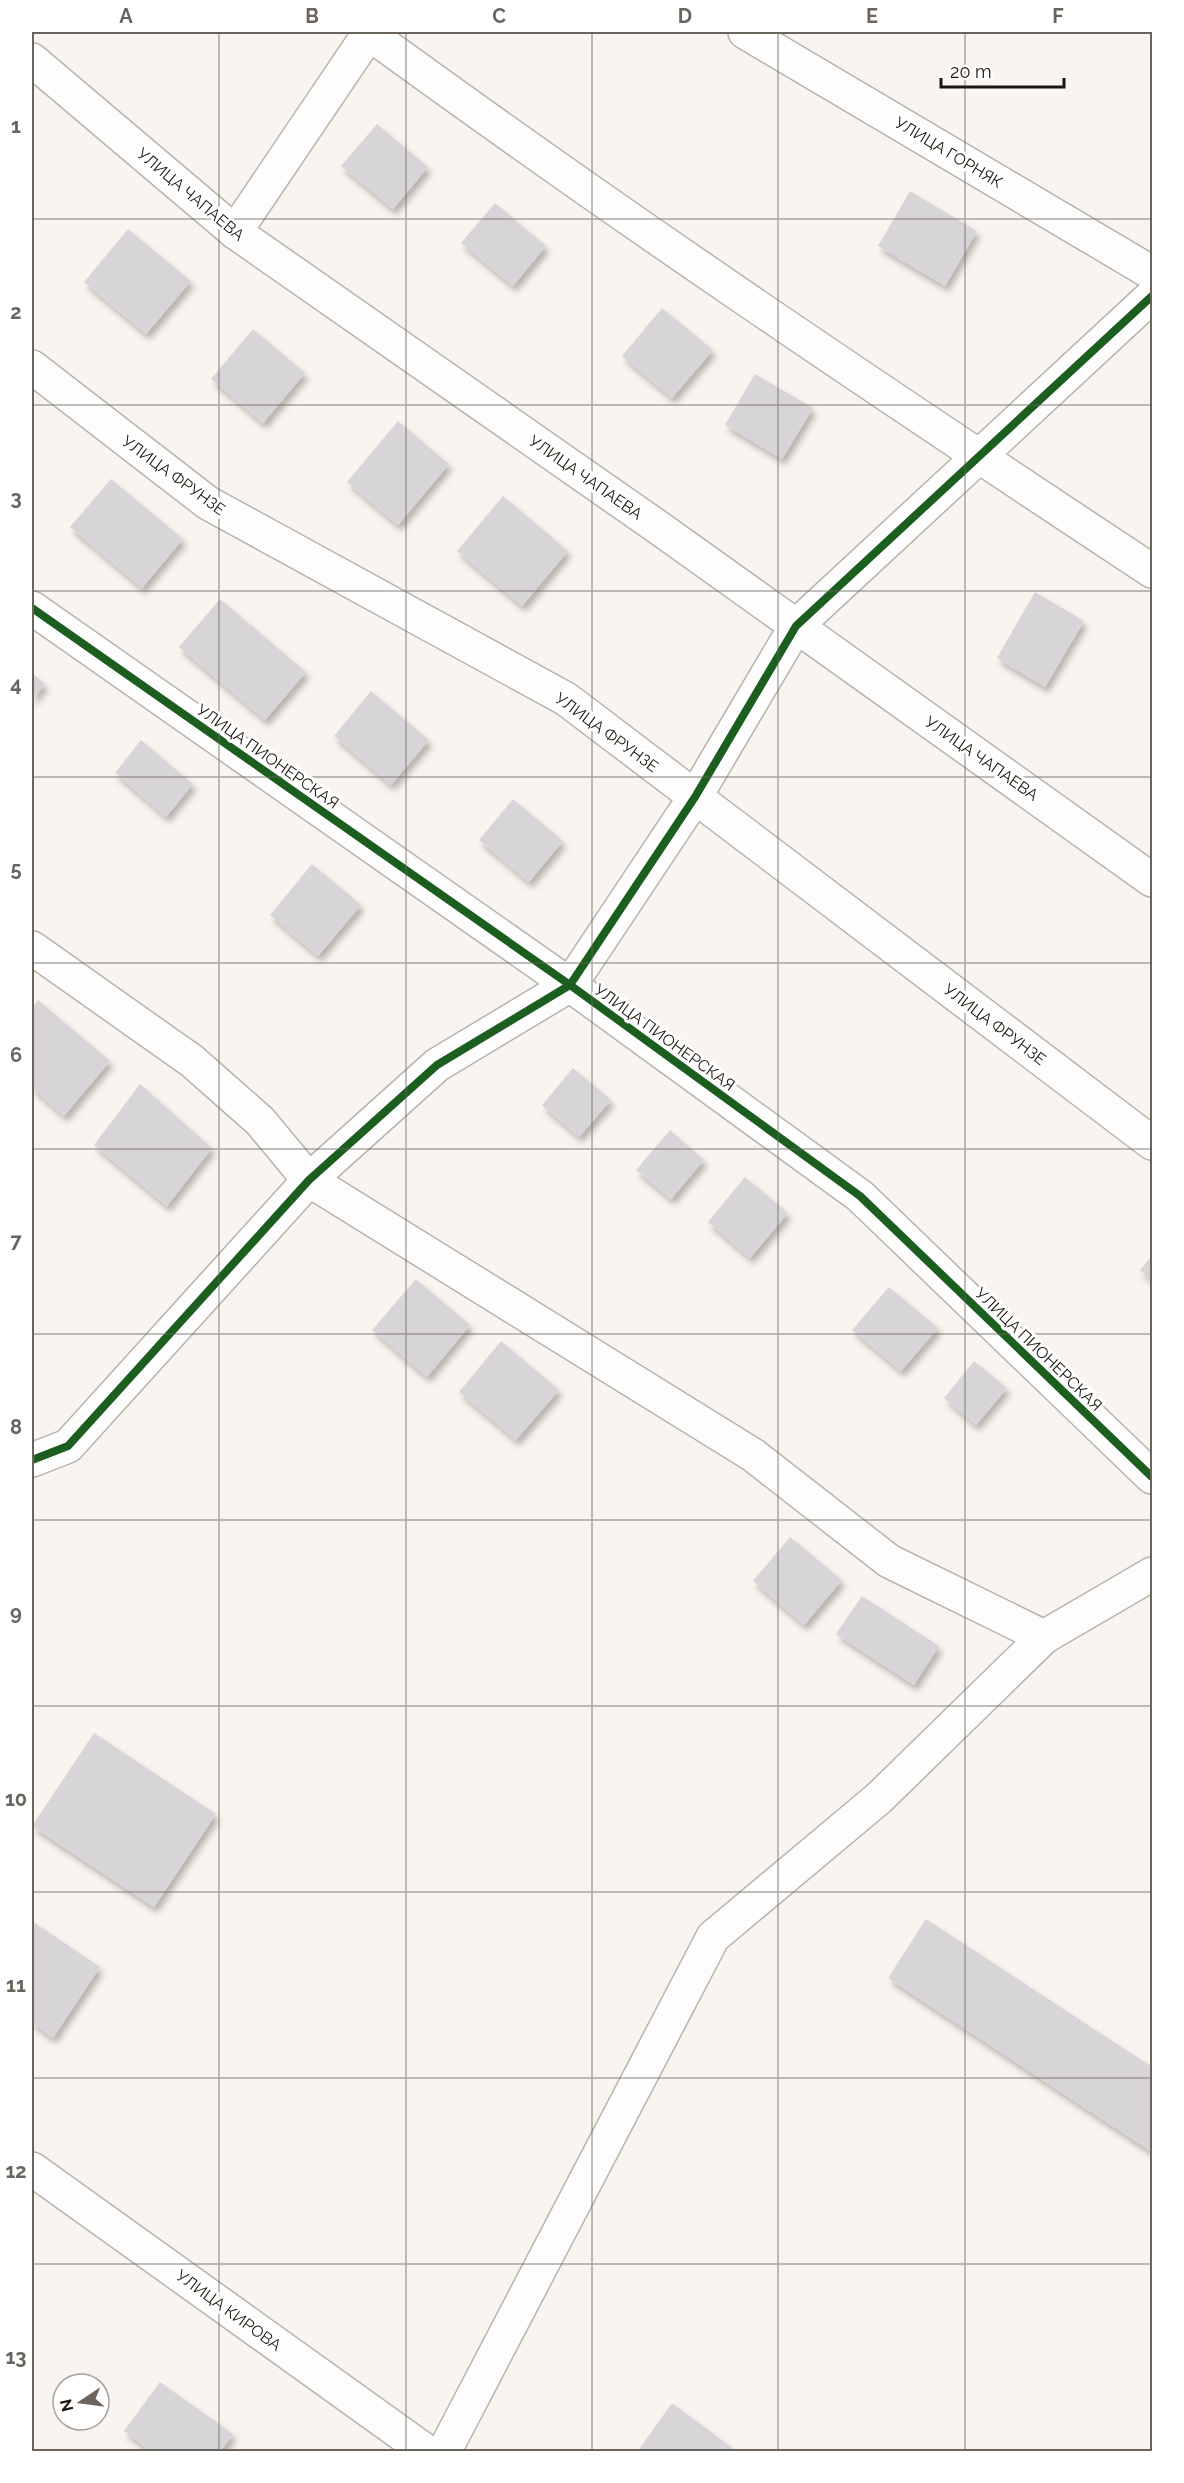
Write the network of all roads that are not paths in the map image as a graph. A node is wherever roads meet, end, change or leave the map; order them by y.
1 (368, 32) edge
2 (746, 32) edge
3 (32, 60) edge
4 (235, 232) junction
5 (1152, 273) edge
6 (1152, 296) edge
7 (32, 368) edge
8 (979, 457) junction
9 (1152, 571) edge
10 (32, 608) edge
11 (796, 626) junction
12 (695, 797) junction
13 (1152, 880) edge
14 (32, 948) edge
15 (570, 985) junction
16 (1152, 1143) edge
17 (309, 1180) junction
18 (32, 1460) edge
19 (1152, 1477) edge
20 (1152, 1574) edge
21 (1044, 1638) junction
22 (32, 2169) edge
23 (427, 2451) edge
24 (444, 2451) edge

1 - 4 street
1 - 8 street
2 - 5 street, УЛИЦА ГОРНЯК
3 - 4 street, УЛИЦА ЧАПАЕВА
4 - 11 street, УЛИЦА ЧАПАЕВА
6 - 8 street
7 - 12 street, УЛИЦА ФРУНЗЕ
8 - 9 street
8 - 11 street
10 - 15 street, УЛИЦА ПИОНЕРСКАЯ
11 - 12 street
11 - 13 street, УЛИЦА ЧАПАЕВА
12 - 15 street
12 - 16 street, УЛИЦА ФРУНЗЕ
14 - 17 street
15 - 17 street
15 - 19 street, УЛИЦА ПИОНЕРСКАЯ
17 - 18 street
17 - 21 street
20 - 21 street
21 - 24 street
22 - 23 street, УЛИЦА КИРОВА

